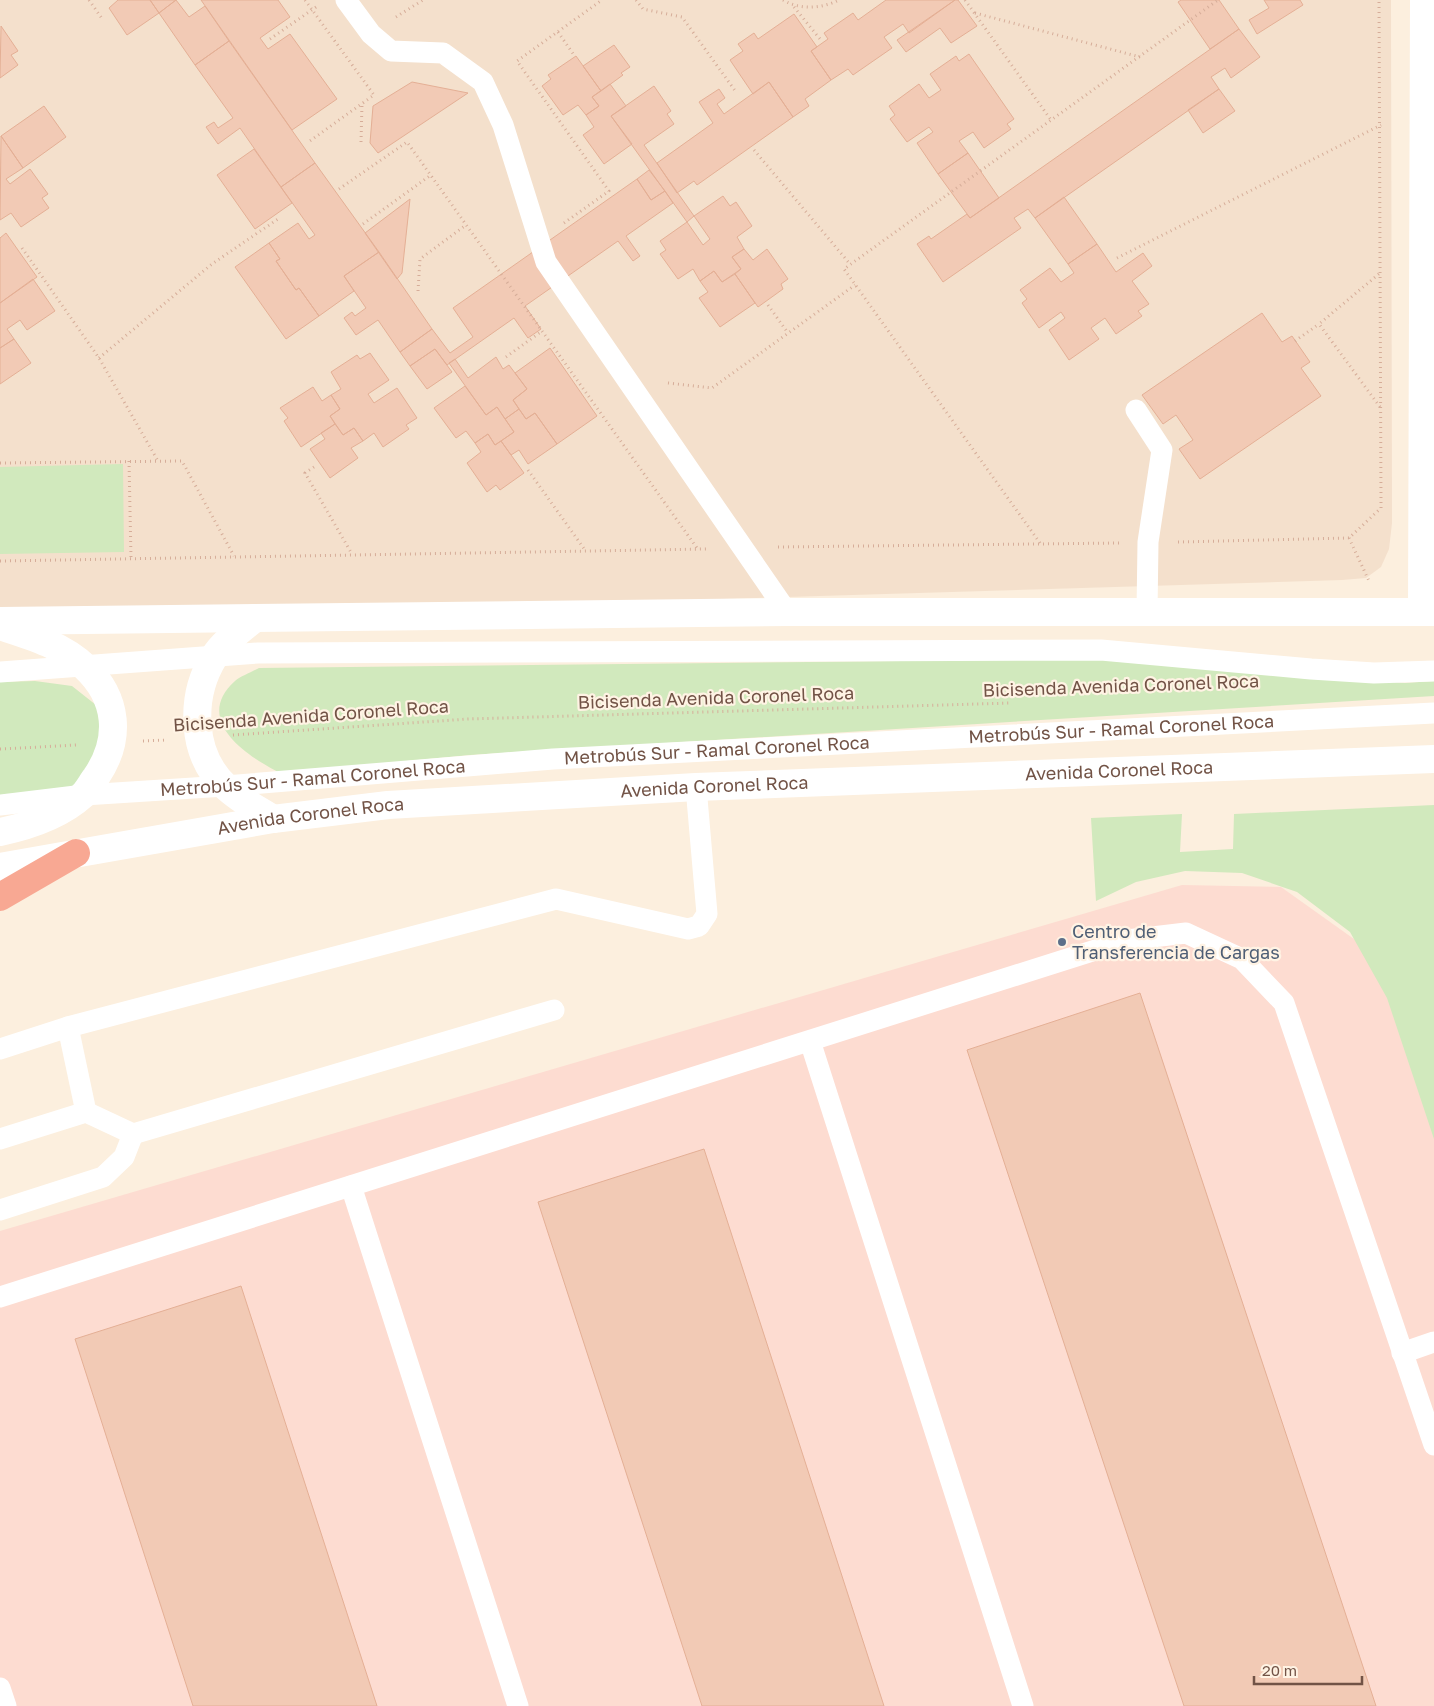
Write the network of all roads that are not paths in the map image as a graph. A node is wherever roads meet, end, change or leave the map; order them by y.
1 (346, 0) edge
2 (1424, 0) edge
3 (1136, 410) dead end
4 (787, 612) junction
5 (1147, 612) junction
6 (1428, 612) edge
7 (255, 618) junction
8 (0, 621) edge
9 (0, 626) edge
10 (215, 655) junction
11 (84, 665) junction
12 (1434, 671) edge
13 (0, 672) edge
14 (1434, 714) edge
15 (1434, 759) edge
16 (225, 786) junction
17 (696, 787) junction
18 (84, 795) junction
19 (0, 805) edge
20 (273, 819) junction
21 (0, 832) edge
22 (76, 853) junction
23 (0, 867) edge
24 (0, 897) edge
25 (554, 1010) dead end
26 (68, 1027) junction
27 (810, 1040) junction
28 (0, 1049) edge
29 (86, 1112) junction
30 (133, 1134) junction
31 (0, 1139) edge
32 (351, 1186) junction
33 (0, 1210) edge
34 (0, 1297) edge
35 (1434, 1342) edge
36 (1402, 1353) junction
37 (1434, 1446) edge
38 (0, 1688) edge
39 (6, 1706) edge
40 (518, 1706) edge
41 (1023, 1706) edge

1 - 4 lane
2 - 6 main road
3 - 5 lane
4 - 5 main road
4 - 7 main road
5 - 6 main road
7 - 8 main road
7 - 10 main road
9 - 11 main road
10 - 11 lane
10 - 12 lane
10 - 16 main road
11 - 13 lane
11 - 18 main road
14 - 16 lane, Metrobús Sur - Ramal Coronel Roca
15 - 17 main road, Avenida Coronel Roca
16 - 18 lane, Metrobús Sur - Ramal Coronel Roca
16 - 20 main road
17 - 20 main road, Avenida Coronel Roca
17 - 26 lane
18 - 19 lane, Metrobús Sur - Ramal Coronel Roca
18 - 21 main road
20 - 22 main road, Avenida Coronel Roca
22 - 23 main road, Avenida Coronel Roca
22 - 24 highway
25 - 30 lane
26 - 28 lane
26 - 29 lane
27 - 32 lane
27 - 36 lane
27 - 41 lane
29 - 30 lane
29 - 31 lane
30 - 33 lane
32 - 34 lane
32 - 40 lane
35 - 36 lane
36 - 37 lane
38 - 39 lane

